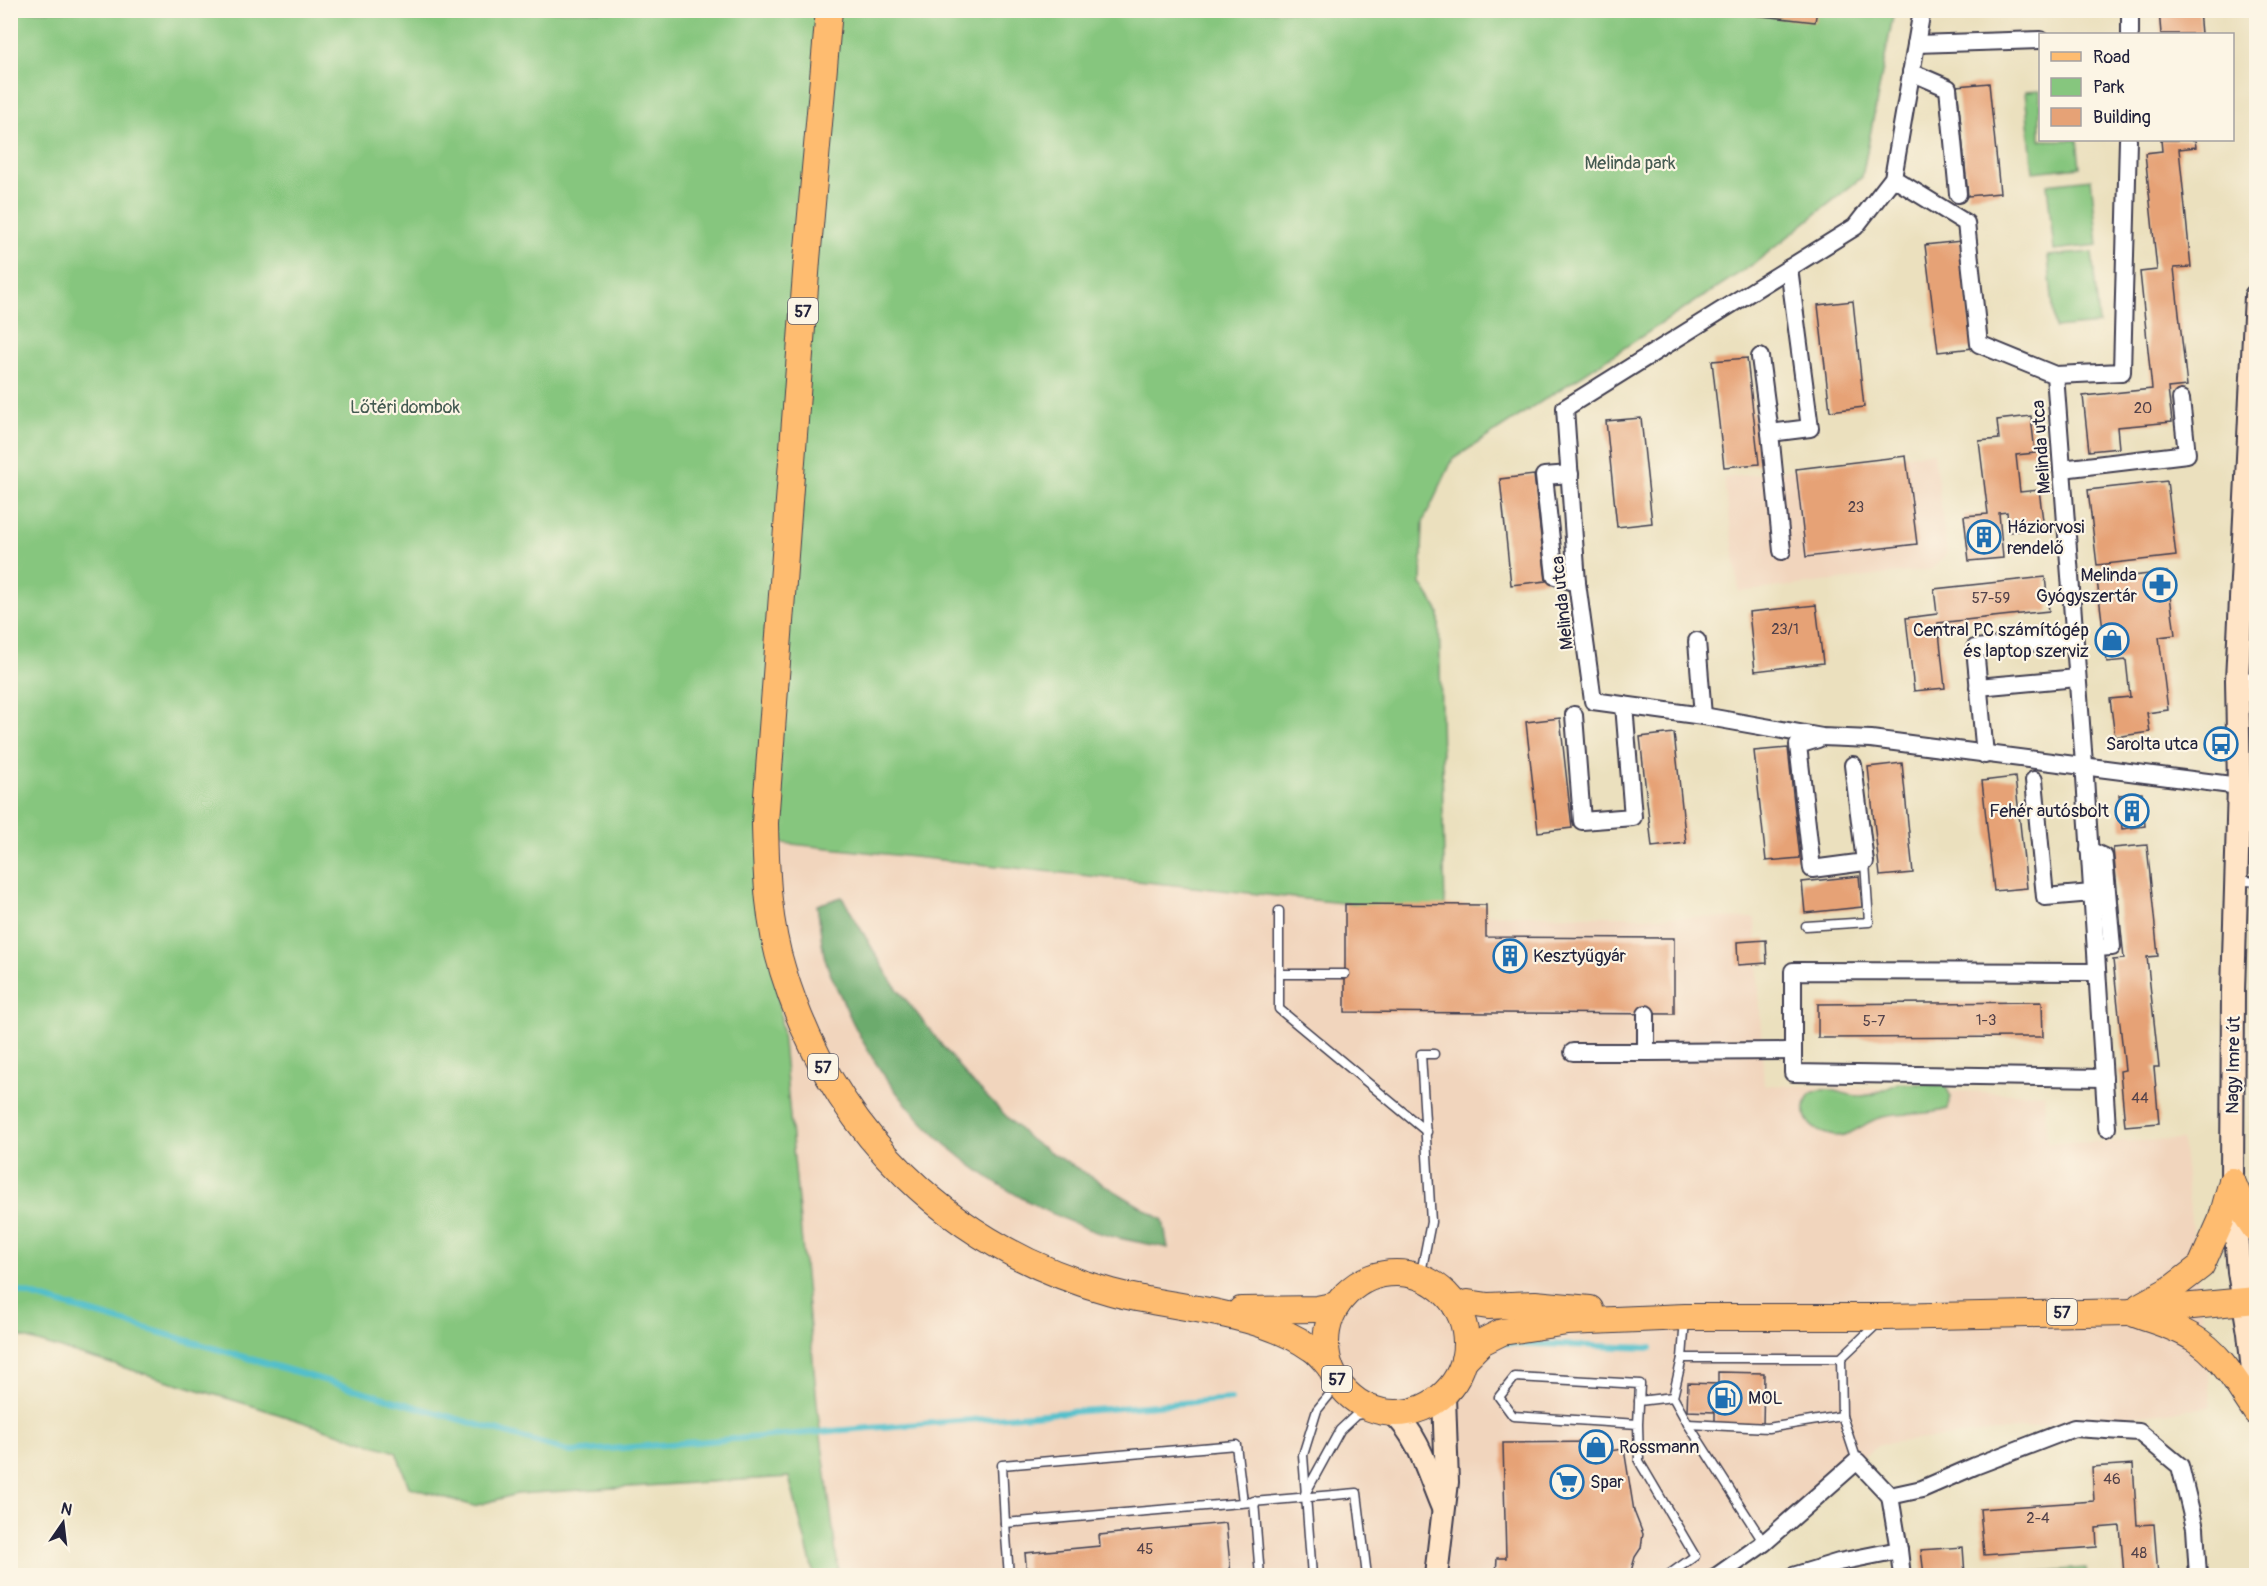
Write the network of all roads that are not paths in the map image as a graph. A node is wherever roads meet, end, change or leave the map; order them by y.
1 (829, 10) edge
2 (1922, 10) edge
3 (2130, 10) edge
4 (2130, 33) edge
5 (2039, 40) edge
6 (1916, 44) junction
7 (1911, 72) junction
8 (2128, 141) edge
9 (1893, 178) junction
10 (1958, 194) dead end
11 (1789, 268) junction
12 (2256, 296) edge
13 (1760, 357) dead end
14 (2055, 375) junction
15 (2181, 399) dead end
16 (1770, 433) junction
17 (2062, 469) junction
18 (1570, 474) junction
19 (1782, 551) dead end
20 (1577, 583) junction
21 (2074, 639) junction
22 (1696, 641) dead end
23 (2077, 678) junction
24 (2247, 681) edge
25 (1978, 687) junction
26 (1624, 705) junction
27 (1574, 715) dead end
28 (1703, 716) junction
29 (1822, 738) junction
30 (1985, 755) junction
31 (1853, 765) dead end
32 (2084, 768) junction
33 (2034, 780) dead end
34 (2239, 786) junction
35 (2089, 850) junction
36 (1865, 862) junction
37 (2247, 881) edge
38 (2092, 892) junction
39 (1279, 911) dead end
40 (1806, 926) dead end
41 (2096, 948) junction
42 (2097, 972) junction
43 (1279, 974) junction
44 (1345, 974) dead end
45 (1646, 1014) dead end
46 (1793, 1051) junction
47 (1573, 1052) dead end
48 (1646, 1052) junction
49 (1434, 1054) dead end
50 (2104, 1078) junction
51 (2107, 1128) dead end
52 (1427, 1132) junction
53 (2232, 1181) junction
54 (2256, 1230) edge
55 (1420, 1278) junction
56 (2250, 1300) edge
57 (1337, 1305) junction
58 (1456, 1307) junction
59 (1199, 1309) junction
60 (2129, 1312) junction
61 (1685, 1317) junction
62 (1885, 1317) junction
63 (1682, 1358) junction
64 (1841, 1358) junction
65 (1464, 1360) junction
66 (1334, 1375) junction
67 (1453, 1385) junction
68 (1673, 1397) junction
69 (2256, 1400) edge
70 (1639, 1401) junction
71 (1386, 1412) junction
72 (2256, 1412) edge
73 (1842, 1416) junction
74 (1638, 1424) junction
75 (1688, 1424) junction
76 (1857, 1461) junction
77 (1305, 1496) junction
78 (1890, 1496) junction
79 (1254, 1501) junction
80 (1243, 1502) junction
81 (1443, 1509) junction
82 (1005, 1523) junction
83 (1764, 1543) junction
84 (1899, 1550) junction
85 (1840, 1569) edge
86 (1009, 1575) edge
87 (1260, 1575) edge
88 (1312, 1575) edge
89 (1367, 1575) edge
90 (1436, 1575) edge
91 (1667, 1575) edge
92 (1717, 1575) edge
93 (1793, 1575) edge
94 (1902, 1575) edge
95 (2198, 1575) edge

1 - 59 main road, 57
2 - 6 street, Melinda utca
3 - 4 street
5 - 6 street
6 - 7 street, Melinda utca
7 - 9 street, Melinda utca
7 - 10 street
8 - 14 street, Melinda utca
9 - 11 street, Melinda utca
9 - 14 street, Melinda utca
11 - 16 street
11 - 18 street, Melinda utca
12 - 24 street, Nagy Imre út
13 - 16 street
14 - 17 street, Melinda utca
15 - 17 street
16 - 19 street
17 - 21 street, Melinda utca
18 - 20 street, Melinda utca
18 - 20 street
20 - 26 street, Melinda utca
21 - 23 street, Melinda utca
21 - 25 street
22 - 28 street
23 - 25 street
23 - 32 street, Melinda utca
24 - 34 street, Nagy Imre út
25 - 30 street
26 - 27 street
26 - 28 street, Melinda utca
28 - 29 street, Melinda utca
29 - 30 street, Melinda utca
29 - 36 street
30 - 32 street, Melinda utca
31 - 36 street
32 - 34 street, Melinda utca
32 - 35 street
33 - 38 street
34 - 37 street, Nagy Imre út
35 - 38 street
35 - 41 street
36 - 40 lane
37 - 53 street, Nagy Imre út
38 - 41 street
39 - 43 lane
41 - 42 street
42 - 46 street
42 - 50 street
43 - 44 lane
43 - 52 lane
45 - 48 street
46 - 48 street
46 - 50 street
47 - 48 street
49 - 52 lane
50 - 51 street
52 - 55 lane
53 - 54 main road
53 - 56 street, Nagy Imre út
53 - 60 main road
55 - 57 main road, 57
55 - 58 main road, 57
56 - 60 main road, 57
56 - 69 street, Nagy Imre út
57 - 59 main road, 57
57 - 66 main road, 57
58 - 61 main road, 57
58 - 65 main road, 57
59 - 66 main road, 57
60 - 62 main road, 57
60 - 72 main road
61 - 62 main road, 57
61 - 63 lane
61 - 65 main road, 57
62 - 64 lane
63 - 64 lane
63 - 68 lane
64 - 73 lane
65 - 67 main road, 57
66 - 71 main road, 57
66 - 77 lane
67 - 71 main road, 57
67 - 81 street
68 - 70 lane
68 - 75 lane
70 - 74 lane
70 - 74 lane
71 - 77 lane
71 - 81 street
73 - 75 lane
73 - 76 lane
74 - 91 lane
75 - 83 lane
76 - 78 street
76 - 83 street
77 - 79 lane
77 - 88 lane
77 - 89 lane
78 - 84 street
78 - 95 street
79 - 80 lane
79 - 87 lane
80 - 82 lane
80 - 82 lane
81 - 90 street
82 - 86 lane
83 - 92 street
84 - 85 street
84 - 94 street
85 - 93 street

